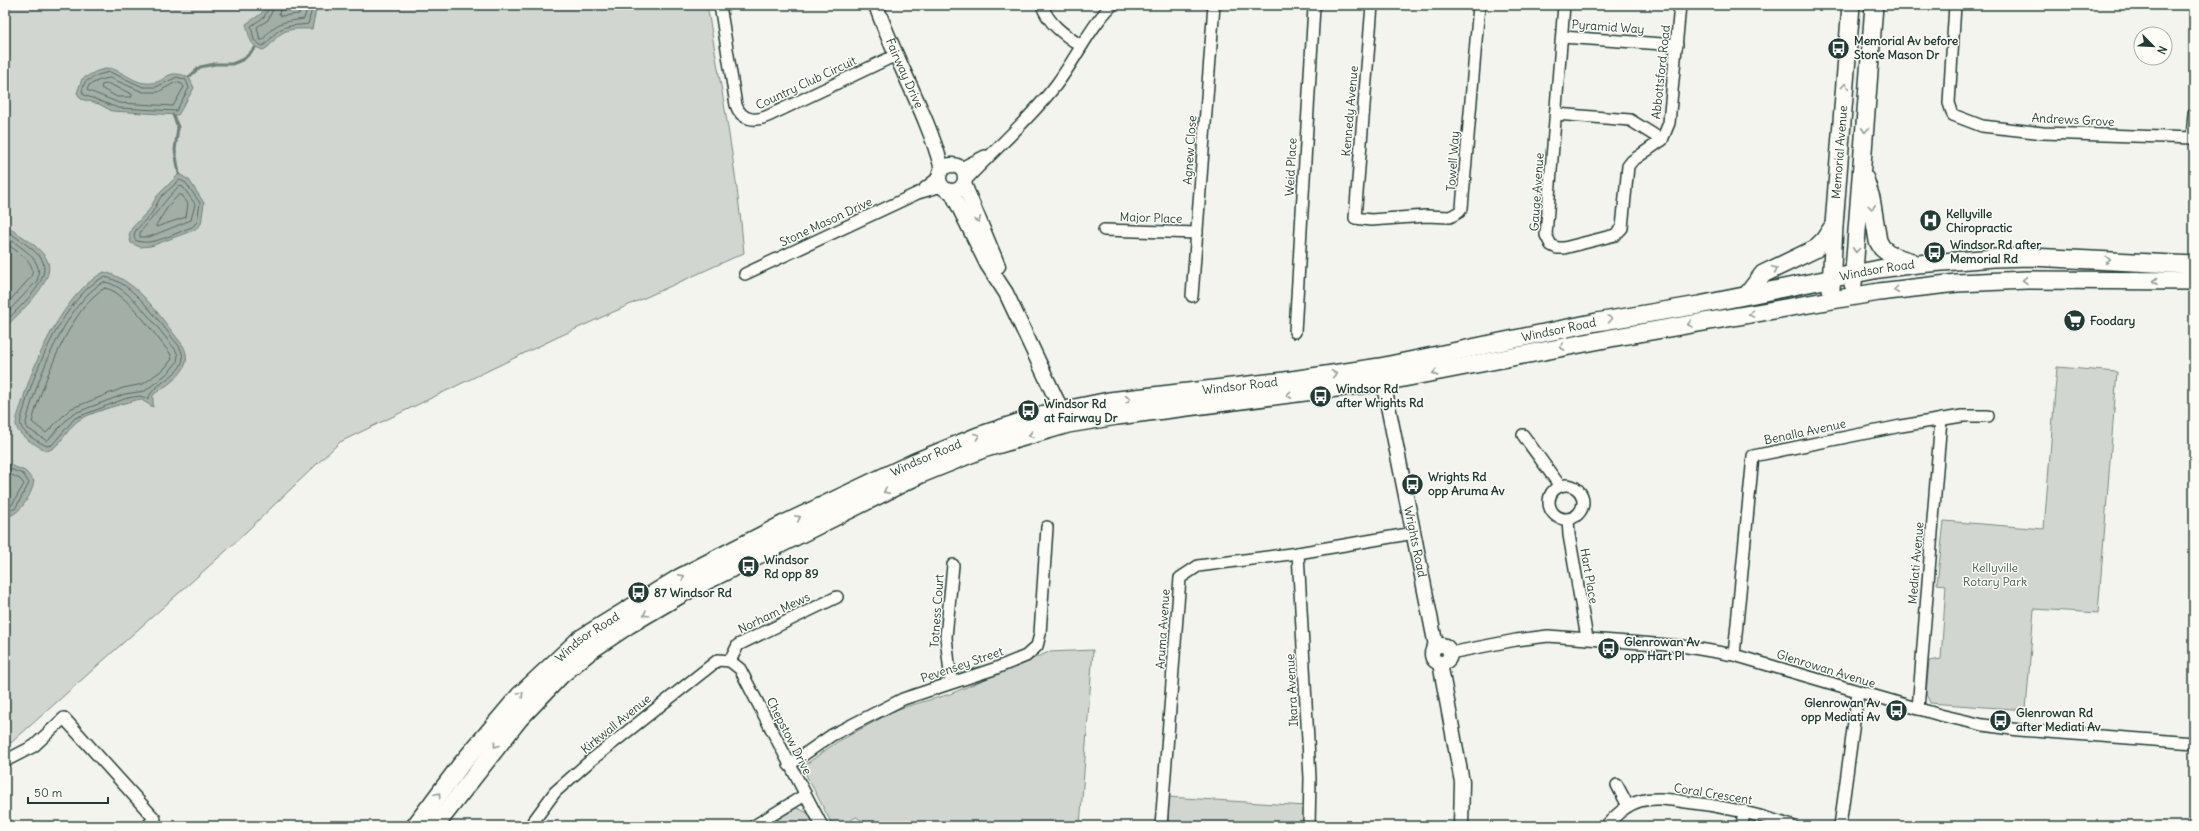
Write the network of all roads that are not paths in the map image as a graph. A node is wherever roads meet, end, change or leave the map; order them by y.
1 (720, 5) edge
2 (876, 5) edge
3 (1042, 5) edge
4 (1112, 5) edge
5 (1214, 5) edge
6 (1316, 5) edge
7 (1372, 5) edge
8 (1479, 5) edge
9 (1564, 5) edge
10 (1680, 5) edge
11 (1852, 5) edge
12 (1874, 5) edge
13 (1955, 5) edge
14 (1562, 36) junction
15 (1677, 45) junction
16 (1081, 46) junction
17 (896, 55) junction
18 (1556, 114) junction
19 (2194, 114) edge
20 (2193, 138) edge
21 (1662, 140) junction
22 (1862, 169) junction
23 (952, 177) junction
24 (1355, 218) joint
25 (1834, 225) junction
26 (1104, 230) dead end
27 (1197, 233) junction
28 (1917, 264) junction
29 (2194, 265) edge
30 (745, 274) dead end
31 (1854, 274) junction
32 (1832, 278) junction
33 (2194, 281) edge
34 (1747, 295) junction
35 (1192, 296) dead end
36 (1852, 296) junction
37 (1831, 299) junction
38 (1295, 332) dead end
39 (1381, 374) junction
40 (1988, 416) dead end
41 (1065, 418) junction
42 (1941, 419) junction
43 (1523, 434) dead end
44 (1560, 486) junction
45 (1568, 519) junction
46 (1047, 527) dead end
47 (1414, 533) junction
48 (1298, 553) junction
49 (953, 565) dead end
50 (837, 597) dead end
51 (1587, 638) junction
52 (1734, 654) junction
53 (1445, 658) junction
54 (730, 661) junction
55 (951, 682) junction
56 (1858, 692) junction
57 (1918, 709) junction
58 (2194, 743) edge
59 (5, 761) edge
60 (789, 764) junction
61 (1617, 785) dead end
62 (805, 795) junction
63 (1628, 806) junction
64 (1744, 810) junction
65 (147, 826) edge
66 (415, 826) edge
67 (435, 826) edge
68 (530, 826) edge
69 (754, 826) edge
70 (822, 826) edge
71 (1161, 826) edge
72 (1309, 826) edge
73 (1461, 826) edge
74 (1606, 826) edge
75 (1742, 826) edge
76 (1792, 826) edge
77 (1840, 826) edge

1 - 17 street, Country Club Circuit
2 - 17 street, Fairway Drive
3 - 16 street
4 - 16 street, Stone Mason Drive
5 - 27 street, Agnew Close
6 - 38 street, Weid Place
7 - 24 street, Kennedy Avenue
8 - 24 street, Towell Way
9 - 14 street, Gauge Avenue
10 - 15 street, Abbottsford Road
25 -> 11 main road, Memorial Avenue
12 -> 22 main road, Memorial Avenue
13 - 20 street, Andrews Grove
14 - 15 street, Pyramid Way
14 - 18 street, Gauge Avenue
15 - 21 street, Abbottsford Road
16 - 23 street, Stone Mason Drive
17 - 23 street, Fairway Drive
18 - 21 street
18 - 21 street, Gauge Avenue
19 - 20 street
22 -> 28 main road
22 -> 31 main road, Memorial Avenue
23 - 30 street, Stone Mason Drive
23 - 41 street, Fairway Drive
25 - 32 main road, Memorial Avenue
34 -> 25 main road
26 - 27 street, Major Place
27 - 35 street, Agnew Close
28 -> 29 main road, Windsor Road
28 - 31 main road, Windsor Road
31 - 32 main road, Windsor Road
31 - 36 main road, Memorial Avenue
32 - 34 main road, Windsor Road
32 - 37 main road, Memorial Avenue
33 -> 36 main road, Windsor Road
39 -> 34 main road, Windsor Road
36 - 37 main road, Windsor Road
37 -> 39 main road, Windsor Road
39 - 41 main road, Windsor Road
39 - 47 street, Wrights Road
40 - 42 street, Benalla Avenue
66 -> 41 main road, Windsor Road
41 -> 67 main road, Windsor Road
42 - 52 street, Benalla Avenue
42 - 57 street, Mediati Avenue
43 - 44 street
44 - 45 street
44 - 45 street
45 - 51 street, Hart Place
46 - 55 street, Pevensey Street
47 - 48 street, Aruma Avenue
47 - 53 street, Wrights Road
48 - 71 street, Aruma Avenue
48 - 72 street, Ikara Avenue
49 - 55 street, Totness Court
50 - 54 street, Norham Mews
51 - 52 street, Glenrowan Avenue
51 - 53 street, Glenrowan Avenue
52 - 56 street, Glenrowan Avenue
53 - 73 street
54 - 60 street, Chepstow Drive
54 - 68 street, Kirkwall Avenue
55 - 60 street, Pevensey Street
56 - 57 street, Glenrowan Avenue
56 - 77 street
57 - 58 street, Glenrowan Avenue
59 - 65 street
60 - 62 street, Chepstow Drive
61 - 63 street
62 - 69 street
62 - 70 street, Chepstow Drive
63 - 64 street, Coral Crescent
63 - 74 street, Coral Crescent
64 - 75 street
64 - 76 street, Coral Crescent

